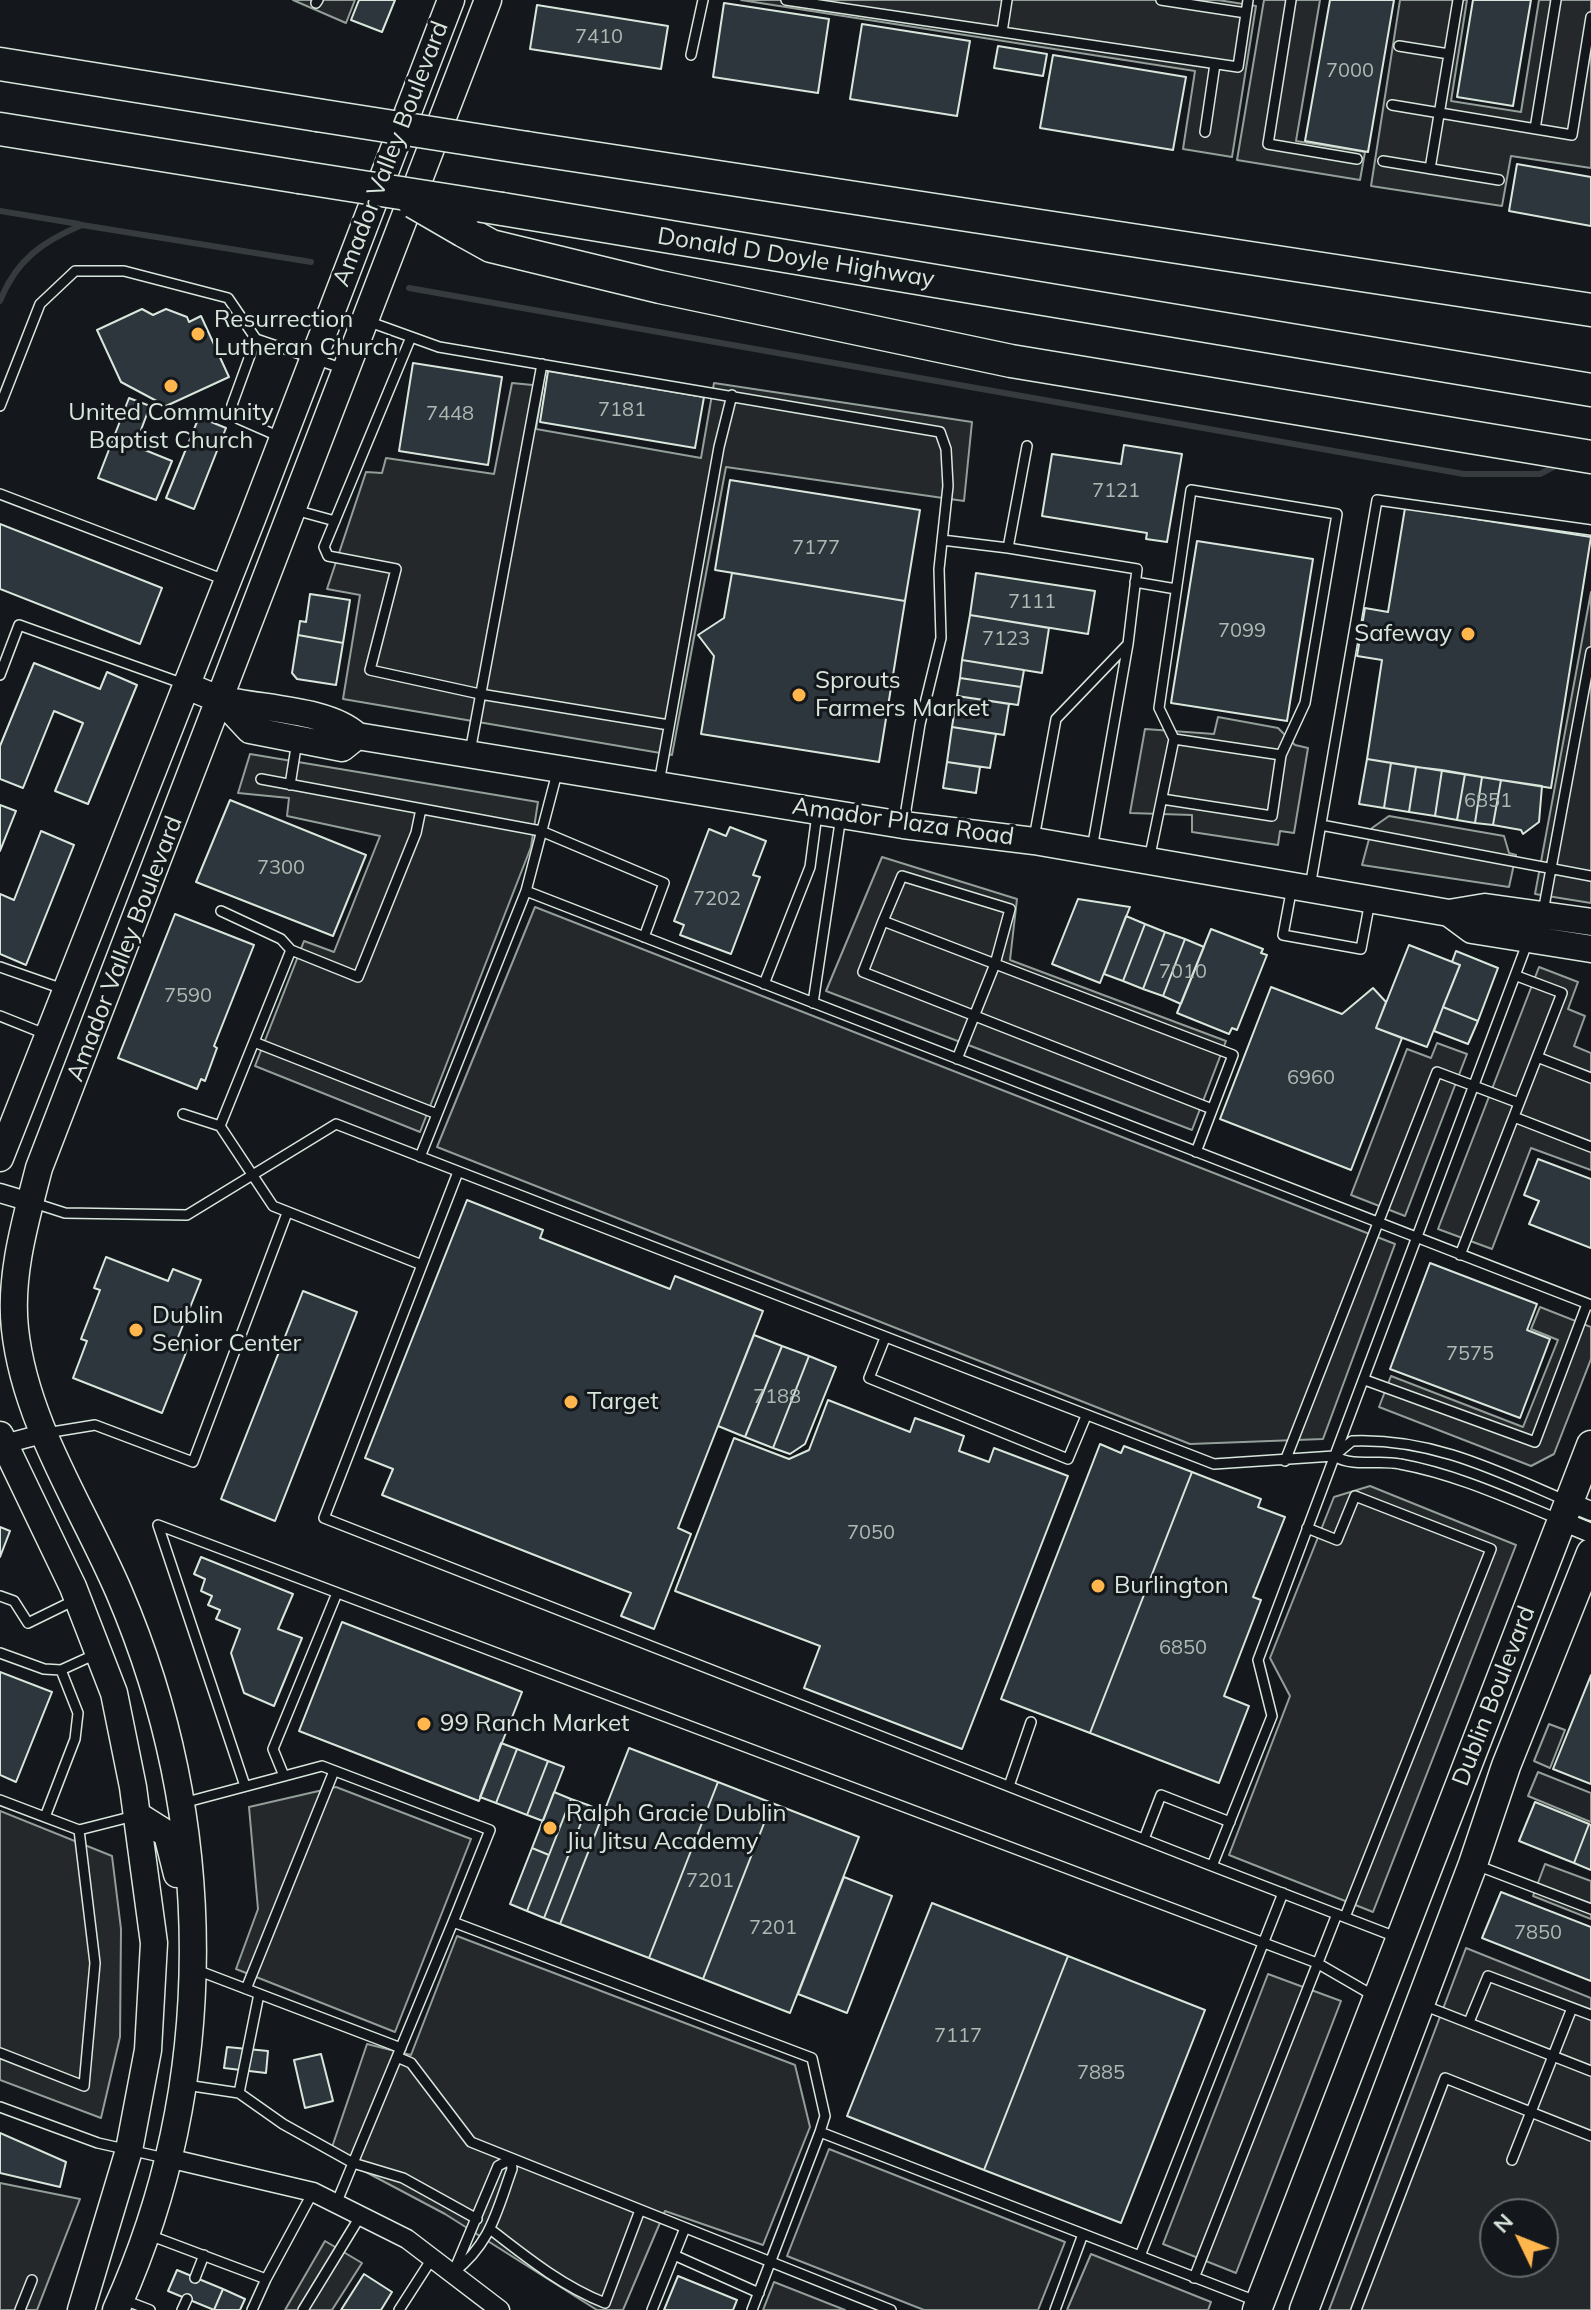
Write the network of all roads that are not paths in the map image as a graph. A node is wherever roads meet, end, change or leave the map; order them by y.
1 (451, 0) edge
2 (488, 0) edge
3 (703, 0) edge
4 (786, 0) edge
5 (1007, 0) edge
6 (1161, 0) edge
7 (1248, 0) edge
8 (1291, 0) edge
9 (1458, 0) edge
10 (1556, 0) edge
11 (851, 5) edge
12 (1246, 13) junction
13 (1591, 17) edge
14 (1002, 32) junction
15 (1399, 46) dead end
16 (1449, 54) junction
17 (691, 55) dead end
18 (0, 64) edge
19 (1215, 64) junction
20 (1392, 105) dead end
21 (1439, 113) junction
22 (0, 129) edge
23 (1535, 129) junction
24 (1205, 132) dead end
25 (1357, 159) dead end
26 (1383, 161) dead end
27 (1430, 169) junction
28 (1499, 180) dead end
29 (397, 192) junction
30 (1591, 310) edge
31 (367, 321) junction
32 (411, 337) junction
33 (256, 339) junction
34 (311, 358) junction
35 (542, 364) junction
36 (348, 370) junction
37 (1591, 390) edge
38 (732, 395) junction
39 (0, 406) edge
40 (280, 437) junction
41 (1027, 446) dead end
42 (1590, 457) edge
43 (0, 494) edge
44 (293, 510) junction
45 (335, 521) junction
46 (1591, 530) edge
47 (942, 540) junction
48 (1008, 548) junction
49 (226, 580) junction
50 (1135, 582) junction
51 (1176, 589) junction
52 (1128, 644) junction
53 (1591, 652) edge
54 (0, 675) edge
55 (186, 685) junction
56 (1588, 691) edge
57 (480, 694) junction
58 (221, 699) junction
59 (669, 725) junction
60 (357, 736) junction
61 (1174, 739) junction
62 (297, 741) junction
63 (470, 752) junction
64 (1281, 755) junction
65 (559, 767) junction
66 (261, 779) dead end
67 (659, 783) junction
68 (290, 785) junction
69 (1162, 799) junction
70 (421, 809) junction
71 (829, 812) junction
72 (903, 825) junction
73 (1321, 825) junction
74 (541, 831) junction
75 (1034, 841) junction
76 (1091, 852) junction
77 (1149, 863) junction
78 (1553, 869) junction
79 (1591, 876) edge
80 (1301, 889) junction
81 (526, 891) junction
82 (1370, 901) junction
83 (221, 911) dead end
84 (1449, 913) junction
85 (1543, 914) junction
86 (883, 921) junction
87 (1591, 922) edge
88 (644, 937) junction
89 (1529, 940) junction
90 (1591, 949) edge
91 (291, 950) junction
92 (995, 964) junction
93 (0, 967) edge
94 (1517, 976) junction
95 (764, 984) junction
96 (66, 990) junction
97 (813, 1003) junction
98 (0, 1016) edge
99 (974, 1016) junction
100 (48, 1035) junction
101 (254, 1042) junction
102 (1537, 1057) junction
103 (957, 1059) junction
104 (1591, 1078) edge
105 (1475, 1086) junction
106 (1519, 1103) junction
107 (1212, 1109) junction
108 (183, 1114) dead end
109 (437, 1114) junction
110 (1514, 1117) junction
111 (220, 1126) junction
112 (1591, 1147) edge
113 (1196, 1152) junction
114 (420, 1157) junction
115 (0, 1158) edge
116 (458, 1172) junction
117 (253, 1175) junction
118 (0, 1193) edge
119 (30, 1202) junction
120 (287, 1213) junction
121 (1378, 1223) junction
122 (1418, 1238) junction
123 (1460, 1255) junction
124 (422, 1265) junction
125 (1589, 1305) edge
126 (885, 1338) junction
127 (1365, 1380) junction
128 (1086, 1416) junction
129 (46, 1433) junction
130 (1, 1441) edge
131 (1591, 1445) edge
132 (1334, 1456) junction
133 (1285, 1461) junction
134 (1574, 1511) edge
135 (1307, 1528) junction
136 (1591, 1533) edge
137 (1591, 1553) edge
138 (337, 1593) junction
139 (0, 1596) edge
140 (78, 1599) junction
141 (0, 1653) edge
142 (99, 1653) junction
143 (61, 1670) junction
144 (1031, 1722) dead end
145 (334, 1771) junction
146 (284, 1776) junction
147 (245, 1786) junction
148 (1009, 1786) junction
149 (0, 1800) edge
150 (183, 1803) junction
151 (137, 1815) junction
152 (45, 1817) junction
153 (1230, 1822) junction
154 (79, 1830) junction
155 (1144, 1839) junction
156 (1473, 1864) junction
157 (1212, 1866) junction
158 (1283, 1893) junction
159 (1591, 1909) edge
160 (193, 1915) junction
161 (1341, 1915) junction
162 (453, 1922) junction
163 (1263, 1943) junction
164 (1397, 1943) junction
165 (1317, 1963) junction
166 (194, 1969) junction
167 (246, 1989) junction
168 (259, 1994) junction
169 (1376, 1997) junction
170 (1419, 2003) junction
171 (1572, 2008) junction
172 (1591, 2015) edge
173 (1469, 2022) junction
174 (399, 2052) junction
175 (0, 2053) edge
176 (1553, 2056) junction
177 (1397, 2062) junction
178 (1591, 2071) edge
179 (182, 2085) junction
180 (239, 2093) junction
181 (0, 2107) edge
182 (1531, 2112) junction
183 (820, 2132) junction
184 (1591, 2136) edge
185 (129, 2150) junction
186 (168, 2158) junction
187 (511, 2159) junction
188 (1512, 2160) dead end
189 (353, 2163) junction
190 (313, 2192) junction
191 (336, 2204) junction
192 (640, 2210) junction
193 (361, 2215) junction
194 (477, 2219) junction
195 (685, 2228) junction
196 (490, 2229) junction
197 (146, 2234) junction
198 (1083, 2234) junction
199 (204, 2255) junction
200 (674, 2255) junction
201 (1140, 2256) junction
202 (433, 2257) junction
203 (770, 2262) junction
204 (453, 2273) junction
205 (195, 2278) dead end
206 (1194, 2278) junction
207 (266, 2279) junction
208 (32, 2280) dead end
209 (759, 2293) junction
210 (187, 2299) dead end
211 (119, 2304) edge
212 (1258, 2306) edge
213 (605, 2307) edge
214 (20, 2310) edge
215 (81, 2310) edge
216 (150, 2310) edge
217 (182, 2310) edge
218 (252, 2310) edge
219 (303, 2310) edge
220 (399, 2310) edge
221 (500, 2310) edge
222 (652, 2310) edge
223 (752, 2310) edge
224 (891, 2310) edge
225 (1055, 2310) edge
226 (1304, 2310) edge
227 (1356, 2310) edge

1 - 34 street, Amador Valley Boulevard
2 - 31 street, Amador Valley Boulevard
3 - 17 lane
4 - 11 lane
5 - 14 lane
6 - 12 lane
7 - 12 lane
8 - 25 lane
9 - 16 lane
10 - 23 lane
11 - 14 lane
12 - 19 lane
13 - 23 lane
14 - 19 lane
15 - 16 lane
16 - 21 lane
18 - 30 highway, bridge
19 - 24 lane
20 - 21 lane
21 - 23 lane
21 - 27 lane
22 - 29 highway, Donald D Doyle Highway, bridge
26 - 27 lane
27 - 28 lane
29 - 37 highway, Donald D Doyle Highway, bridge
29 - 42 highway, bridge
31 - 32 lane
31 - 36 street, Amador Valley Boulevard
32 - 35 lane
32 - 45 lane
33 - 34 lane
33 - 39 lane
33 - 40 lane
34 - 36 lane
34 - 40 street, Amador Valley Boulevard
35 - 38 lane
35 - 57 lane
36 - 44 street, Amador Valley Boulevard
38 - 47 lane
38 - 59 lane
40 - 49 street, Amador Valley Boulevard
41 - 48 lane
43 - 49 lane
44 - 45 lane
44 - 58 street, Amador Valley Boulevard
45 - 57 lane
46 - 73 lane
47 - 48 lane
47 - 72 lane
48 - 50 lane
49 - 55 street, Amador Valley Boulevard
50 - 51 lane
50 - 52 lane
51 - 61 lane
51 - 64 lane
52 - 75 lane
52 - 76 lane
53 - 56 lane
54 - 55 lane
55 - 58 street, Amador Plaza Road
55 - 96 street, Amador Valley Boulevard
56 - 78 lane
57 - 59 lane
57 - 63 lane
58 - 60 street, Amador Plaza Road
58 - 62 street, Amador Plaza Road
58 - 119 street, Amador Valley Boulevard
59 - 67 lane
60 - 62 street, Amador Plaza Road
60 - 63 street, Amador Plaza Road
61 - 64 lane
61 - 69 lane
62 - 68 lane
63 - 65 street, Amador Plaza Road
64 - 69 lane
65 - 67 street, Amador Plaza Road
65 - 74 lane
66 - 68 lane
67 - 71 street, Amador Plaza Road
68 - 70 lane
69 - 77 lane
70 - 74 lane
70 - 91 lane
71 - 72 street, Amador Plaza Road
71 - 95 lane
71 - 97 lane
72 - 75 street, Amador Plaza Road
73 - 78 lane
73 - 80 lane
74 - 81 lane
74 - 88 lane
75 - 76 street, Amador Plaza Road
76 - 77 street, Amador Plaza Road
77 - 80 street, Amador Plaza Road
78 - 79 lane
78 - 85 lane
80 - 82 street, Amador Plaza Road
80 - 82 lane
81 - 88 lane
81 - 109 lane
82 - 84 street, Amador Plaza Road
83 - 91 lane
84 - 85 street, Amador Plaza Road
84 - 89 street, Amador Plaza Road
85 - 87 street, Amador Plaza Road
86 - 92 lane
86 - 92 lane
86 - 99 lane
88 - 95 lane
89 - 90 street, Amador Plaza Road
89 - 94 lane
91 - 101 lane
92 - 99 lane
92 - 107 lane
93 - 96 lane
94 - 102 lane
94 - 105 lane
95 - 97 lane
96 - 100 street, Amador Valley Boulevard
97 - 103 lane
98 - 100 lane
99 - 103 lane
99 - 107 lane
100 - 115 street, Amador Valley Boulevard
101 - 109 lane
101 - 111 lane
102 - 104 lane
102 - 106 lane
103 - 113 lane
105 - 106 lane
105 - 121 lane
105 - 122 lane
106 - 110 lane
107 - 113 lane
108 - 111 lane
109 - 114 lane
110 - 112 lane
110 - 123 lane
111 - 117 lane
113 - 121 lane
114 - 116 lane
114 - 117 lane
116 - 124 lane
116 - 126 lane
117 - 119 lane
117 - 120 lane
118 - 119 street
119 - 129 street, Amador Valley Boulevard
120 - 124 lane
120 - 129 lane
121 - 122 lane
121 - 133 lane
122 - 123 lane
122 - 127 lane
123 - 125 lane
124 - 148 lane
125 - 127 lane
126 - 128 lane
126 - 128 lane
127 - 132 lane
128 - 133 lane
129 - 130 street
129 - 150 street, Amador Valley Boulevard
130 - 140 street
131 - 134 main road, Dublin Boulevard
132 - 133 lane
132 - 134 lane
132 - 134 lane
132 - 135 lane
134 - 136 street
134 - 164 main road, Dublin Boulevard
135 - 153 lane
135 - 161 lane
137 - 156 main road, Dublin Boulevard
138 - 146 lane
138 - 147 lane
138 - 163 lane
139 - 140 lane
140 - 142 street
141 - 143 lane
142 - 143 lane
142 - 151 street
143 - 152 lane
144 - 148 lane
145 - 146 lane
145 - 162 lane
145 - 167 lane
146 - 147 lane
147 - 150 lane
148 - 155 lane
149 - 152 lane
150 - 160 street, Amador Valley Boulevard
151 - 154 lane
151 - 160 street, Amador Valley Boulevard
151 - 185 street
152 - 154 lane
153 - 155 lane
153 - 157 lane
154 - 175 lane
155 - 157 lane
156 - 159 lane
156 - 170 main road, Dublin Boulevard
157 - 158 lane
158 - 161 lane
158 - 163 lane
160 - 166 street, Amador Valley Boulevard
161 - 164 lane
161 - 165 lane
162 - 174 lane
162 - 183 lane
163 - 165 lane
163 - 201 lane
164 - 169 main road, Dublin Boulevard
164 - 170 main road, Dublin Boulevard
165 - 169 lane
165 - 206 lane
166 - 167 lane
166 - 179 street, Amador Valley Boulevard
167 - 168 lane
168 - 174 lane
168 - 180 lane
169 - 177 main road
169 - 212 main road, Dublin Boulevard
170 - 173 lane
170 - 177 main road, Dublin Boulevard
171 - 172 lane
171 - 173 lane
171 - 176 lane
173 - 176 lane
174 - 187 lane
174 - 189 lane
176 - 178 lane
176 - 182 lane
177 - 226 main road, Dublin Boulevard
179 - 180 lane
179 - 186 street, Amador Valley Boulevard
180 - 189 lane
181 - 185 lane
182 - 184 lane
182 - 188 lane
182 - 227 lane
183 - 198 lane
183 - 203 lane
185 - 186 lane
185 - 215 street
186 - 190 street
186 - 197 street, Amador Valley Boulevard
187 - 192 lane
187 - 194 lane
187 - 196 lane
189 - 191 lane
189 - 194 lane
190 - 191 street
190 - 207 lane
191 - 193 street
192 - 195 lane
192 - 213 lane
193 - 202 street
193 - 219 lane
194 - 204 lane
195 - 200 lane
195 - 203 lane
196 - 204 lane
196 - 213 lane
197 - 199 lane
197 - 211 street, Amador Valley Boulevard
198 - 201 lane
198 - 225 lane
199 - 205 lane
199 - 207 lane
200 - 209 lane
200 - 222 lane
201 - 206 lane
202 - 204 street
202 - 220 lane
203 - 209 lane
203 - 224 lane
204 - 221 street
206 - 212 lane
207 - 218 lane
208 - 214 lane
209 - 223 lane
210 - 217 lane
211 - 216 lane

